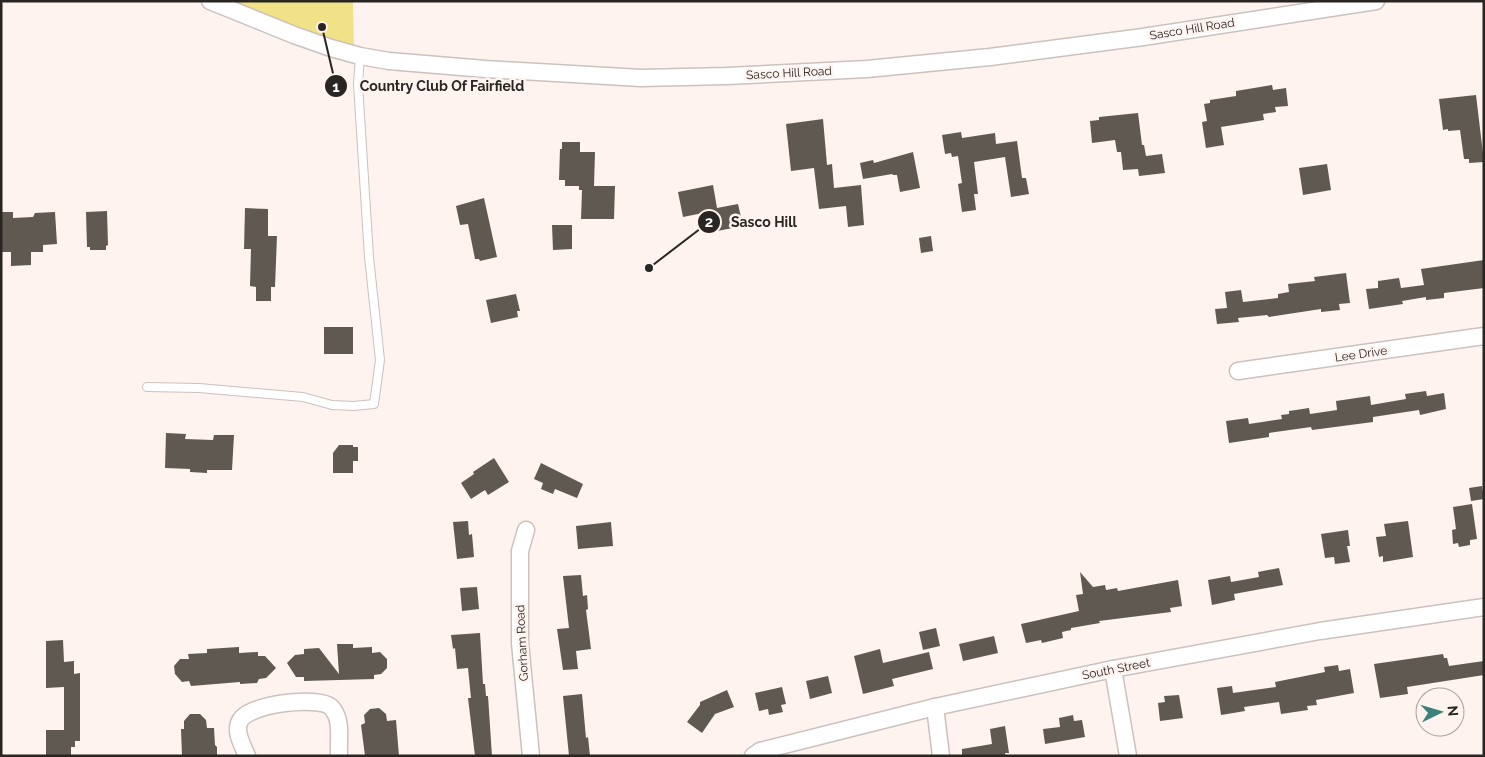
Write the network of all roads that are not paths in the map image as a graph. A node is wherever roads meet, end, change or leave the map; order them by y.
1 (210, 1) edge
2 (1376, 1) edge
3 (229, 5) edge
4 (360, 56) junction
5 (1484, 336) edge
6 (1238, 371) dead end
7 (147, 387) dead end
8 (526, 530) dead end
9 (1484, 607) edge
10 (1113, 669) junction
11 (935, 707) junction
12 (247, 756) edge
13 (340, 756) edge
14 (531, 756) edge
15 (753, 756) edge
16 (941, 756) edge
17 (1128, 756) edge

1 - 3 street, Sasco Hill Road
2 - 4 street, Sasco Hill Road
3 - 4 street, Sasco Hill Road
4 - 7 lane
5 - 6 street, Lee Drive
8 - 14 street, Gorham Road
9 - 10 street, South Street
10 - 11 street, South Street
10 - 17 street
11 - 15 street, South Street
11 - 16 street
12 - 13 street

